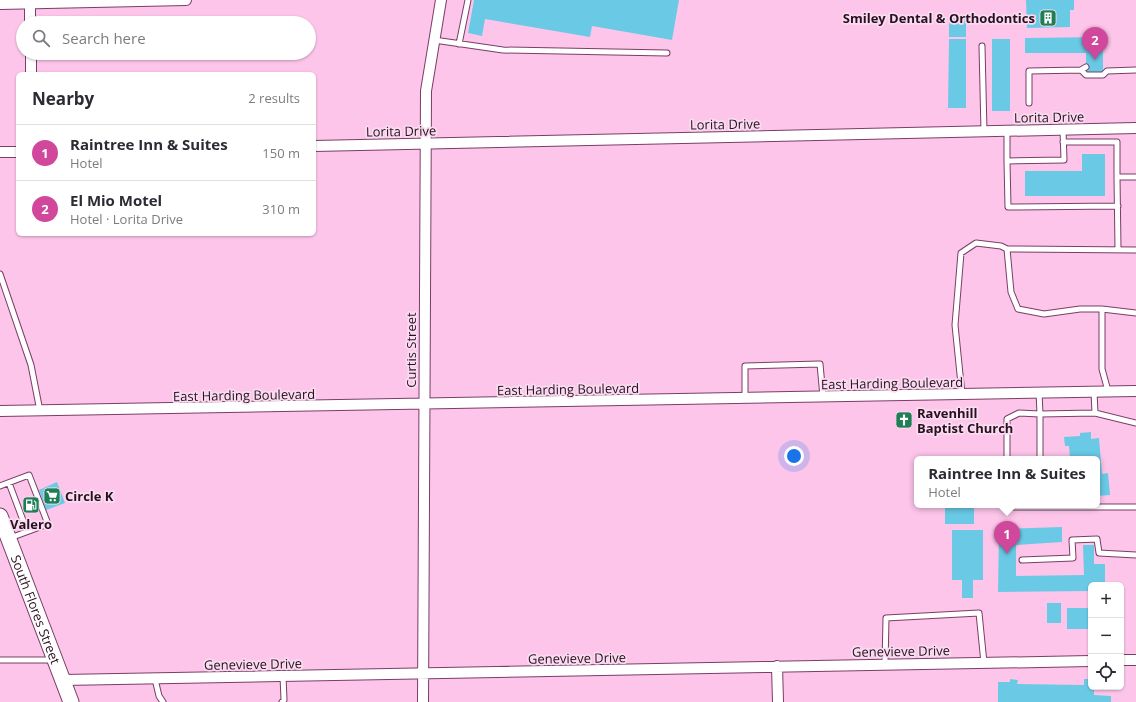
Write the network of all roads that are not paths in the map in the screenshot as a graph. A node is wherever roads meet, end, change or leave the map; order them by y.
1 (186, 0) edge
2 (441, 0) edge
3 (468, 0) edge
4 (30, 2) edge
5 (0, 4) edge
6 (30, 16) edge
7 (434, 40) junction
8 (459, 44) junction
9 (982, 46) dead end
10 (667, 53) dead end
11 (31, 60) edge
12 (1103, 66) dead end
13 (1086, 67) dead end
14 (1081, 70) junction
15 (1136, 70) edge
16 (1107, 71) junction
17 (31, 72) edge
18 (1029, 103) dead end
19 (1136, 128) edge
20 (1063, 130) junction
21 (1007, 131) junction
22 (984, 132) junction
23 (1063, 142) junction
24 (426, 144) junction
25 (316, 146) edge
26 (0, 152) edge
27 (16, 152) edge
28 (1007, 161) junction
29 (1136, 176) edge
30 (1117, 177) junction
31 (1118, 206) junction
32 (1007, 249) junction
33 (1118, 249) junction
34 (1136, 250) edge
35 (0, 274) edge
36 (1102, 309) junction
37 (1136, 313) edge
38 (1108, 391) junction
39 (1136, 391) edge
40 (1039, 392) junction
41 (1094, 392) junction
42 (962, 394) junction
43 (822, 397) junction
44 (745, 398) junction
45 (424, 405) junction
46 (0, 411) edge
47 (40, 411) junction
48 (1095, 413) junction
49 (1040, 414) junction
50 (1136, 423) edge
51 (1007, 456) edge
52 (1040, 456) edge
53 (9, 483) junction
54 (0, 486) edge
55 (1100, 507) edge
56 (1136, 507) edge
57 (0, 516) edge
58 (27, 531) junction
59 (9, 538) junction
60 (1136, 555) edge
61 (1022, 560) dead end
62 (0, 660) edge
63 (55, 660) junction
64 (1124, 660) edge
65 (1136, 660) edge
66 (1088, 661) edge
67 (984, 663) junction
68 (885, 664) junction
69 (777, 666) junction
70 (423, 674) junction
71 (283, 676) junction
72 (155, 678) junction
73 (63, 680) junction
74 (71, 702) edge
75 (163, 702) edge
76 (282, 702) edge
77 (423, 702) edge
78 (778, 702) edge

1 - 4 street
2 - 7 street, Curtis Street
3 - 8 lane
4 - 5 street
4 - 6 street
7 - 8 lane
7 - 24 street, Curtis Street
8 - 10 lane
9 - 22 lane
11 - 17 street
12 - 16 lane
13 - 14 lane
14 - 16 lane
14 - 18 lane
15 - 16 lane
19 - 20 street, Lorita Drive
20 - 21 street, Lorita Drive
20 - 23 lane
21 - 22 street, Lorita Drive
21 - 28 lane
22 - 24 street, Lorita Drive
23 - 28 lane
23 - 30 lane
24 - 25 street, Lorita Drive
24 - 45 street, Curtis Street
26 - 27 street
28 - 31 lane
29 - 30 lane
30 - 31 lane
31 - 33 lane
32 - 33 lane
32 - 36 lane
32 - 42 lane
33 - 34 lane
35 - 47 lane
36 - 37 lane
36 - 38 lane
38 - 39 street, East Harding Boulevard
38 - 41 street, East Harding Boulevard
40 - 41 street, East Harding Boulevard
40 - 42 street, East Harding Boulevard
40 - 49 lane
41 - 48 lane
42 - 43 street, East Harding Boulevard
43 - 44 street, East Harding Boulevard
43 - 44 lane
44 - 45 street, East Harding Boulevard
45 - 47 street, East Harding Boulevard
45 - 70 street, Curtis Street
46 - 47 street, East Harding Boulevard
48 - 49 lane
48 - 50 lane
49 - 51 lane
49 - 52 lane
53 - 54 lane
53 - 58 lane
53 - 58 lane
55 - 56 lane
57 - 59 main road, South Flores Street
58 - 59 lane
59 - 63 main road, South Flores Street
60 - 61 lane
62 - 63 lane
63 - 73 main road, South Flores Street
64 - 65 street
66 - 67 street, Genevieve Drive
67 - 68 street, Genevieve Drive
67 - 68 lane
68 - 69 street, Genevieve Drive
69 - 70 street, Genevieve Drive
69 - 78 street
70 - 71 street, Genevieve Drive
70 - 77 street, Curtis Street
71 - 72 street, Genevieve Drive
71 - 76 lane
72 - 73 street, Genevieve Drive
72 - 75 lane
73 - 74 main road, South Flores Street

